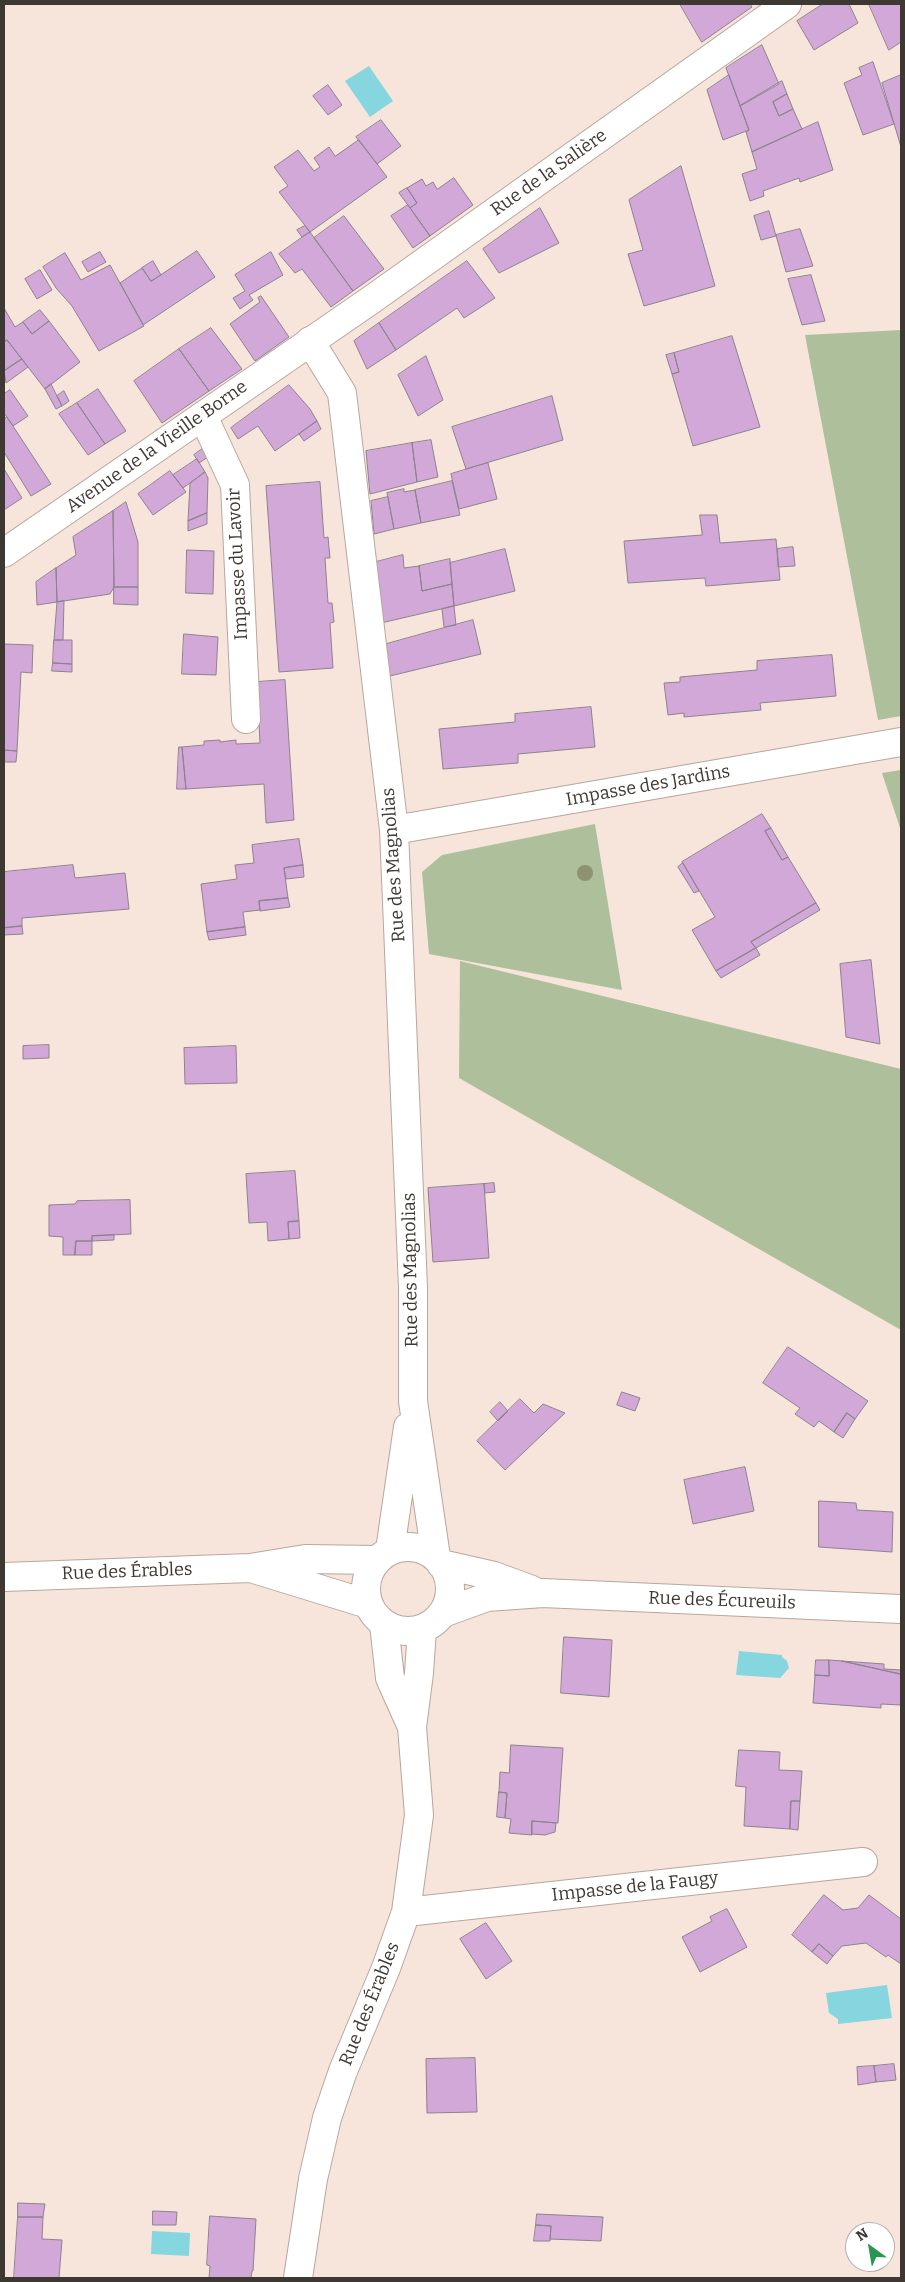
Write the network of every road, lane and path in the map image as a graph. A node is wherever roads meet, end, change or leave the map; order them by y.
1 (787, 4) edge
2 (310, 341) junction
3 (203, 416) junction
4 (4, 553) edge
5 (246, 719) dead end
6 (901, 742) edge
7 (394, 830) junction
8 (413, 1400) junction
9 (383, 1555) junction
10 (439, 1560) junction
11 (250, 1568) junction
12 (4, 1577) edge
13 (543, 1593) junction
14 (901, 1608) edge
15 (443, 1612) junction
16 (376, 1614) junction
17 (422, 1629) junction
18 (412, 1726) junction
19 (863, 1862) dead end
20 (406, 1912) junction
21 (298, 2278) edge

1 - 2 street, Rue de la Salière
2 - 3 street, Avenue de la Vieille Borne
2 - 7 street, Rue des Magnolias
3 - 4 street, Avenue de la Vieille Borne
3 - 5 street, Impasse du Lavoir
6 - 7 street, Impasse des Jardins
7 - 8 street, Rue des Magnolias
8 - 9 street, Rue des Magnolias
8 - 10 street, Rue des Magnolias
9 - 10 street
9 - 11 street, Rue des Érables
9 - 16 street
10 - 13 street, Rue des Écureuils
10 - 15 street
11 - 12 street, Rue des Érables
11 - 16 street, Rue des Érables
13 - 14 street, Rue des Écureuils
13 - 15 street, Rue des Écureuils
15 - 17 street
16 - 17 street
16 - 18 street, Rue des Érables
17 - 18 street, Rue des Érables
18 - 20 street, Rue des Érables
19 - 20 street, Impasse de la Faugy
20 - 21 street, Rue des Érables

